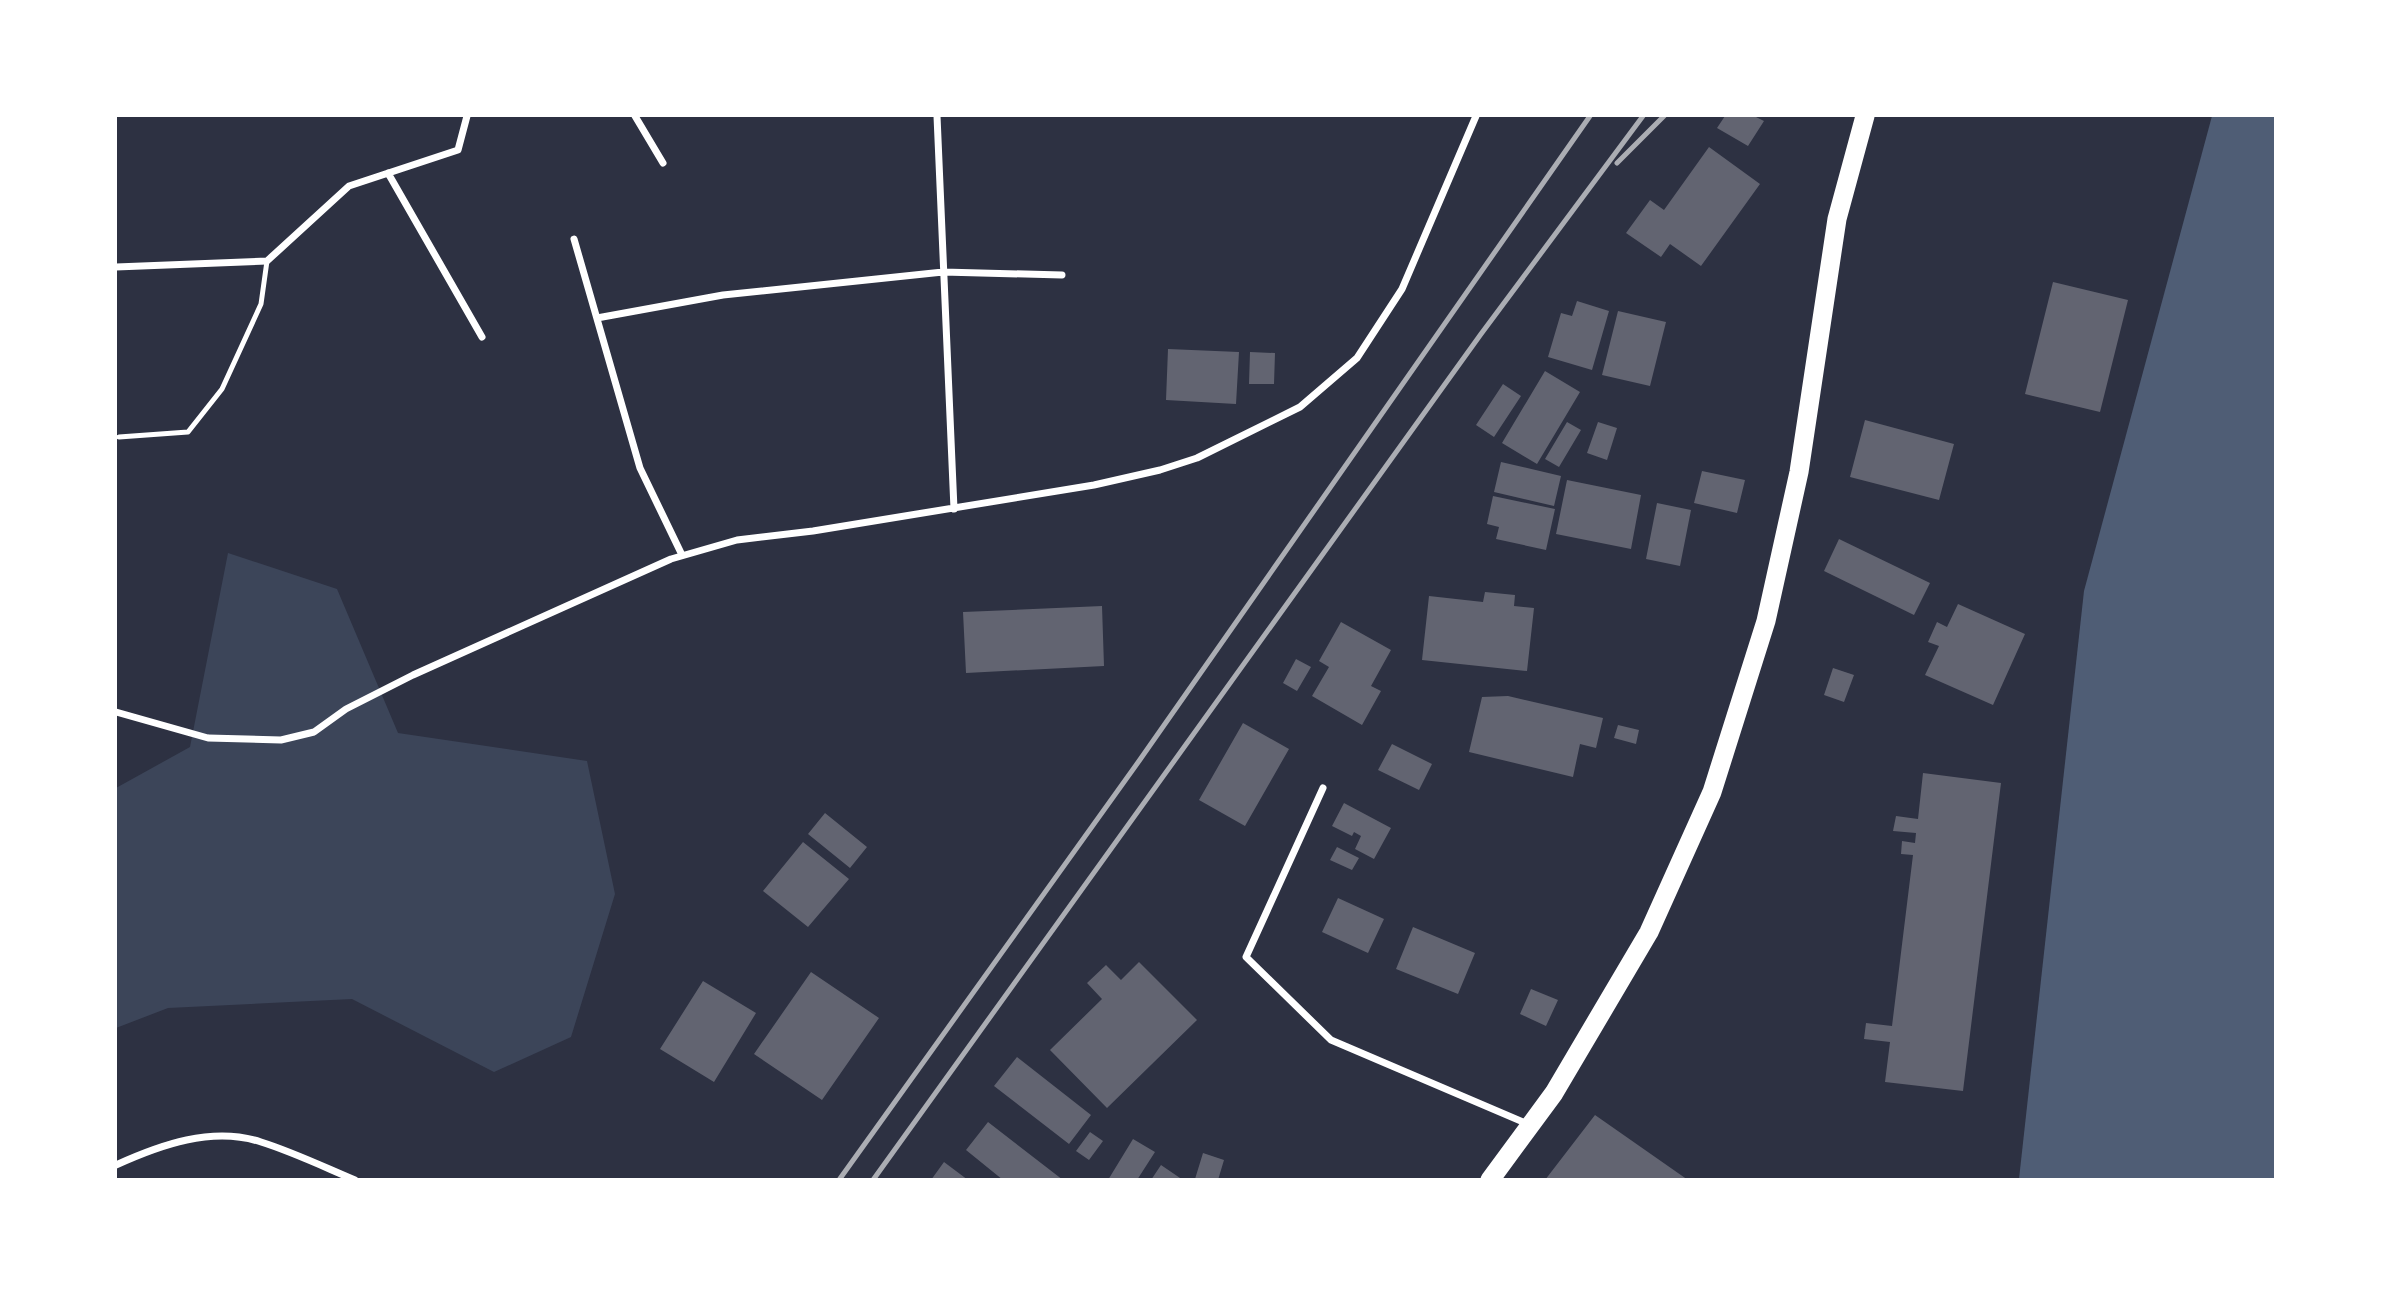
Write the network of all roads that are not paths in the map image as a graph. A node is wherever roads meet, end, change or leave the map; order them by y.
1 (467, 116) edge
2 (635, 116) edge
3 (937, 116) edge
4 (1476, 116) edge
5 (1865, 116) edge
6 (663, 163) dead end
7 (388, 173) junction
8 (574, 239) dead end
9 (268, 261) junction
10 (116, 267) edge
11 (943, 272) junction
12 (1062, 275) dead end
13 (597, 317) junction
14 (482, 337) dead end
15 (119, 437) dead end
16 (954, 509) junction
17 (682, 555) junction
18 (116, 712) edge
19 (1323, 789) dead end
20 (1530, 1126) junction
21 (116, 1165) edge
22 (346, 1178) edge
23 (355, 1180) edge
24 (1490, 1180) edge

1 - 7 street
2 - 6 street
3 - 11 street
4 - 16 street
5 - 20 highway
7 - 9 street
7 - 14 street
8 - 13 street
9 - 10 street
9 - 15 lane
11 - 12 street
11 - 13 street
11 - 16 street
13 - 17 street
16 - 17 street
17 - 18 street
19 - 20 street
20 - 24 highway
21 - 22 street
22 - 23 street

